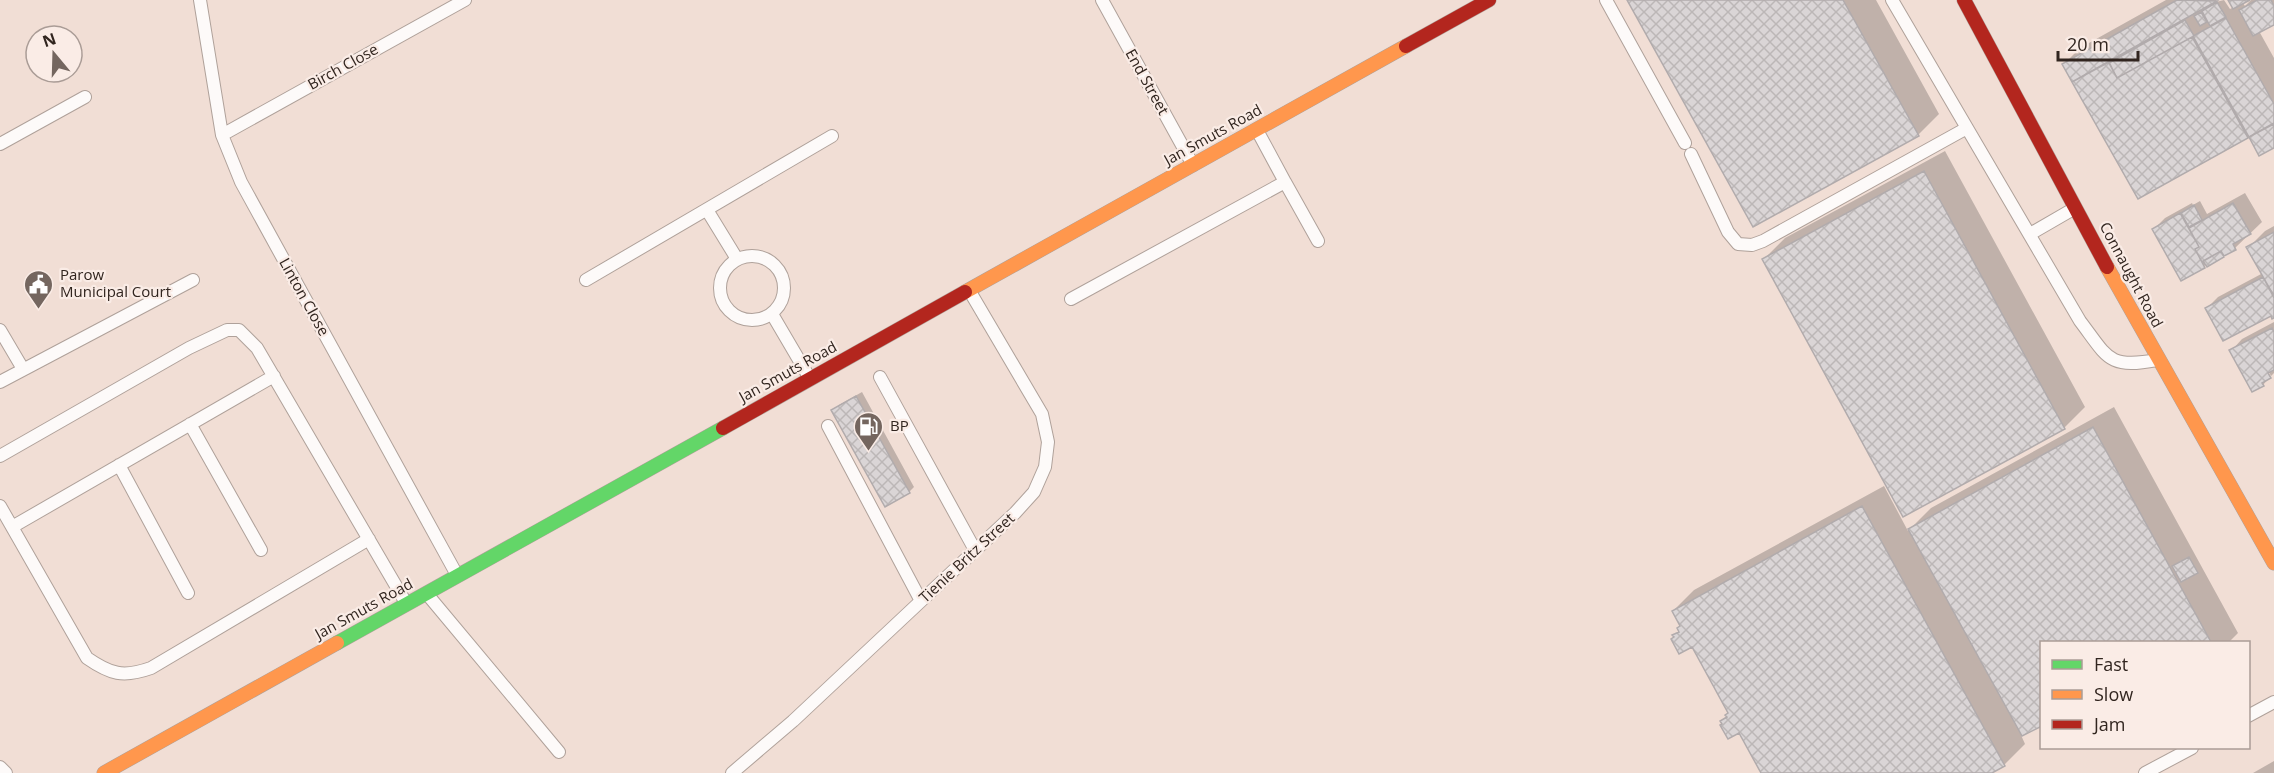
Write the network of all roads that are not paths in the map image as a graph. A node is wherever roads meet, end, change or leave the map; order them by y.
1 (200, 0) edge
2 (465, 0) edge
3 (1102, 0) edge
4 (1489, 0) edge
5 (1606, 0) edge
6 (1892, 0) edge
7 (1964, 0) edge
8 (85, 97) dead end
9 (1967, 128) junction
10 (1256, 129) junction
11 (222, 135) junction
12 (832, 136) dead end
13 (0, 144) edge
14 (1193, 165) junction
15 (1285, 182) junction
16 (2075, 208) junction
17 (707, 210) junction
18 (2030, 234) junction
19 (1318, 241) dead end
20 (737, 259) junction
21 (194, 280) dead end
22 (586, 280) dead end
23 (969, 290) junction
24 (1071, 299) dead end
25 (772, 314) junction
26 (0, 330) edge
27 (2158, 360) junction
28 (23, 369) junction
29 (274, 376) junction
30 (880, 377) dead end
31 (810, 378) junction
32 (0, 382) edge
33 (190, 424) junction
34 (828, 426) dead end
35 (0, 456) edge
36 (119, 465) junction
37 (0, 506) edge
38 (12, 527) junction
39 (369, 539) junction
40 (261, 550) dead end
41 (975, 550) junction
42 (2274, 563) edge
43 (458, 576) junction
44 (188, 593) dead end
45 (426, 593) junction
46 (921, 601) junction
47 (406, 604) junction
48 (2274, 702) edge
49 (2250, 715) edge
50 (2188, 749) edge
51 (559, 752) dead end
52 (0, 767) edge
53 (6, 773) edge
54 (104, 773) edge
55 (732, 773) edge
56 (2145, 773) edge

1 - 11 lane, Linton Close
2 - 11 lane, Birch Close
3 - 14 lane, End Street
4 - 10 street, Jan Smuts Road
5 - 9 lane
6 - 9 lane
7 - 16 street, Connaught Road
8 - 13 lane
9 - 18 lane
10 - 14 street, Jan Smuts Road
10 - 15 lane
11 - 43 lane, Linton Close
12 - 17 lane
14 - 23 street, Jan Smuts Road
15 - 19 lane
15 - 24 lane
16 - 18 lane
16 - 27 street, Connaught Road
17 - 20 lane
17 - 22 lane
18 - 27 lane
20 - 25 lane
20 - 25 lane
21 - 28 lane
23 - 31 street, Jan Smuts Road
23 - 41 lane, Tienie Britz Street
25 - 31 lane
26 - 28 lane
27 - 42 street, Connaught Road
28 - 32 lane
29 - 33 lane
29 - 35 lane
29 - 39 lane
30 - 41 lane
31 - 43 street, Jan Smuts Road
33 - 36 lane
33 - 40 lane
34 - 46 lane
36 - 38 lane
36 - 44 lane
37 - 38 lane
38 - 39 lane
39 - 47 lane
41 - 46 lane, Tienie Britz Street
43 - 45 street, Jan Smuts Road
45 - 47 street, Jan Smuts Road
45 - 51 lane
46 - 55 lane, Tienie Britz Street
47 - 54 street, Jan Smuts Road
48 - 49 lane
50 - 56 lane
52 - 53 lane

